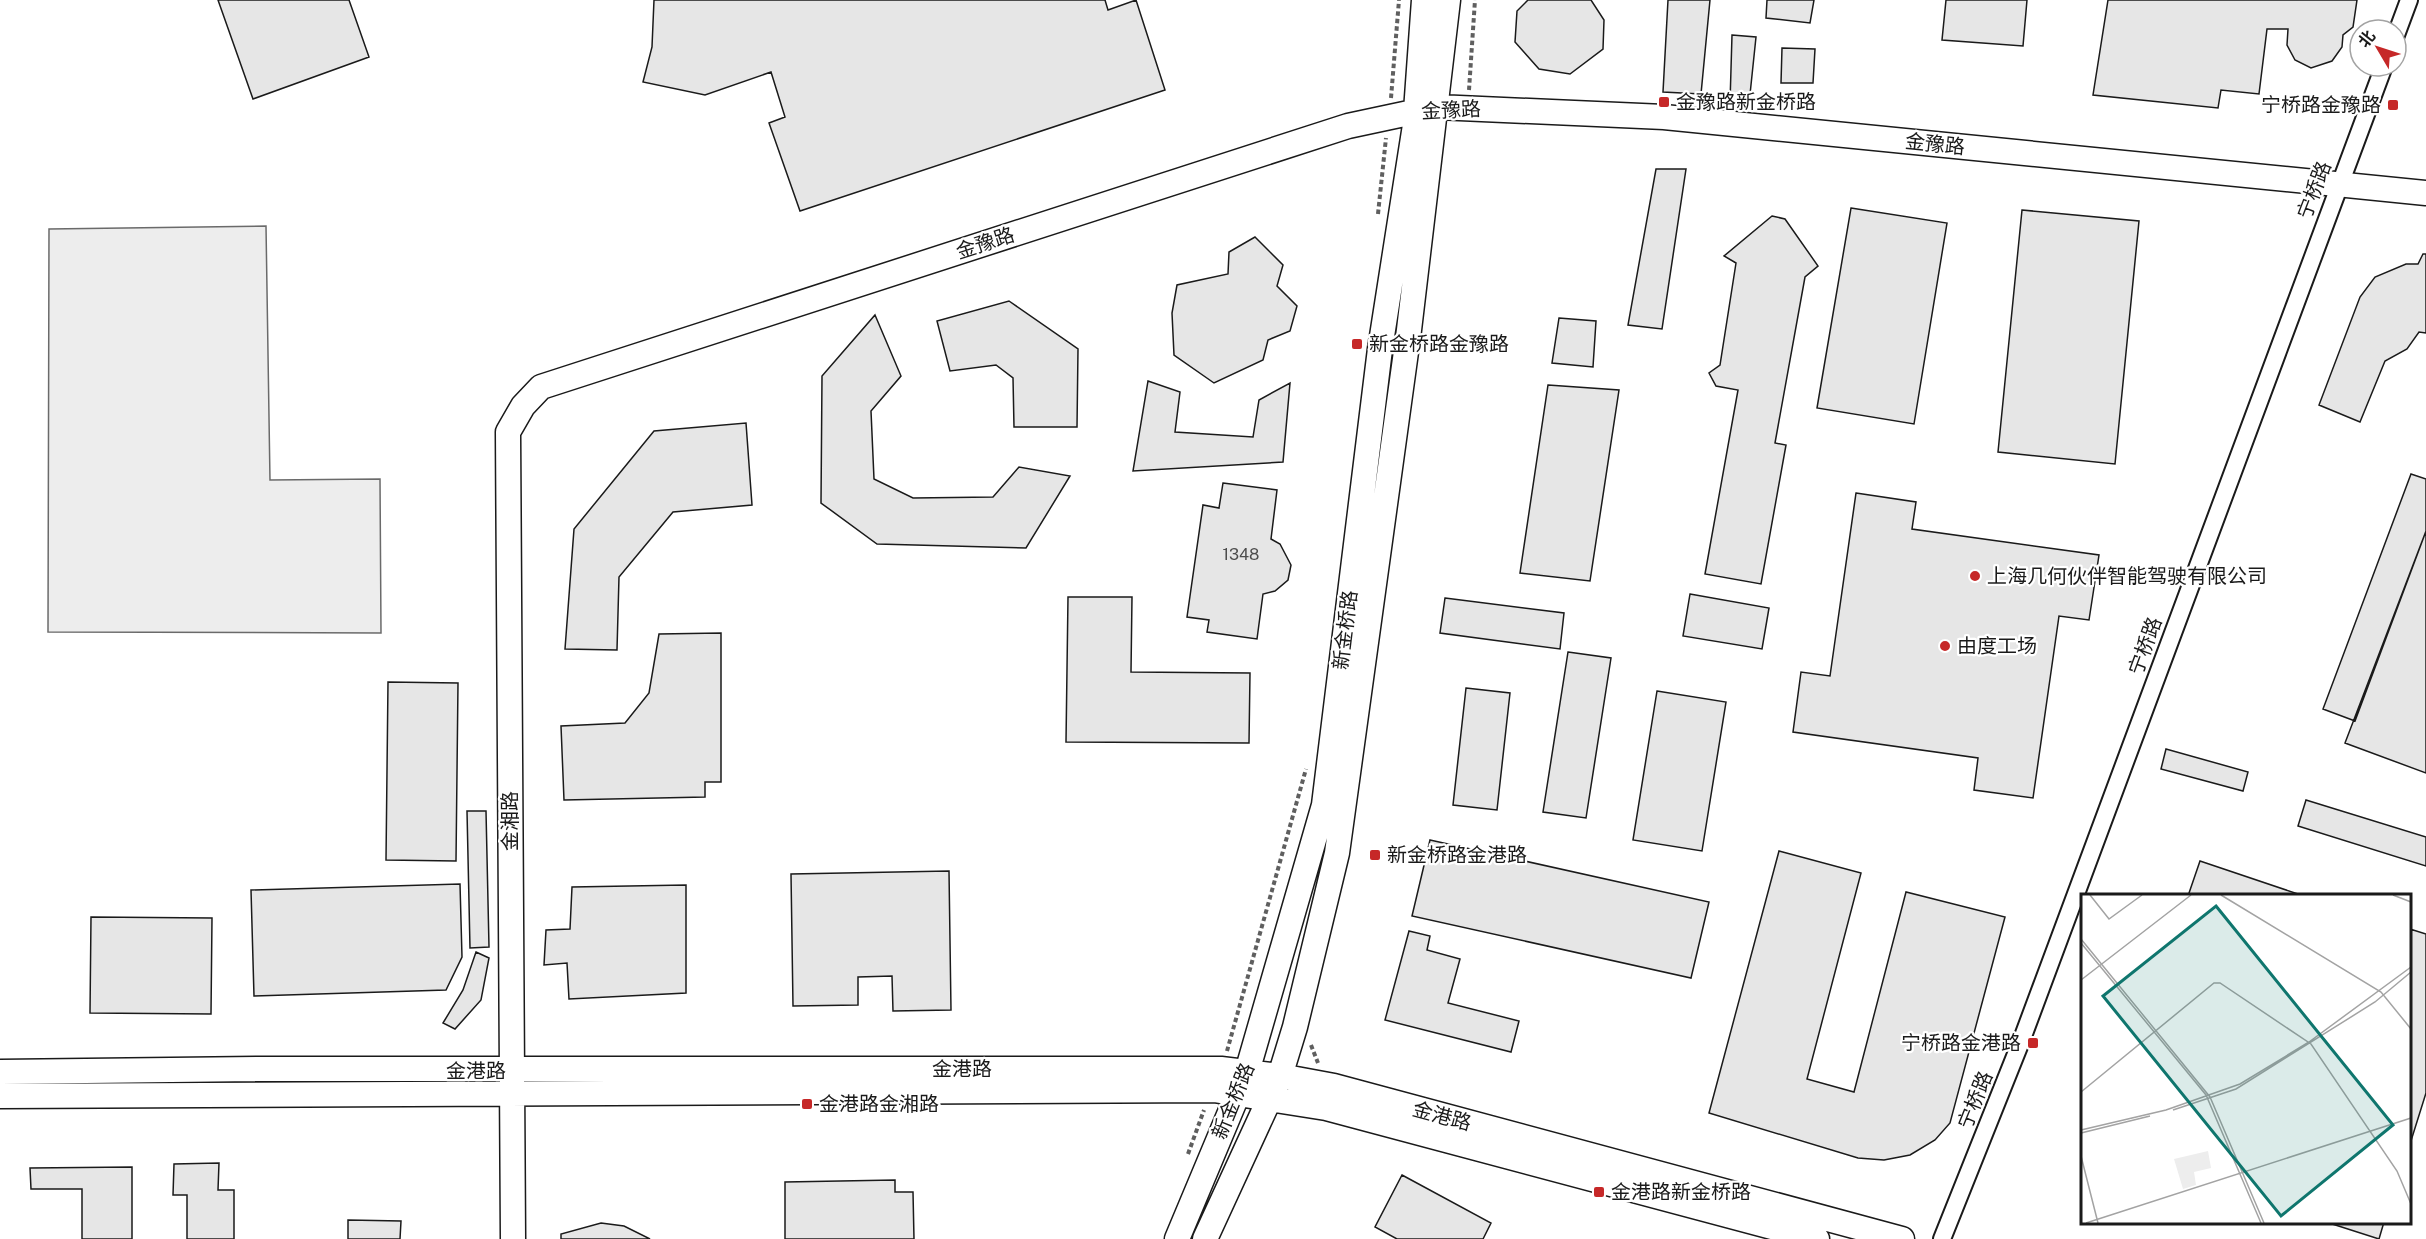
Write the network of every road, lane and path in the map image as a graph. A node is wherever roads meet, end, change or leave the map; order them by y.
1 (1399, 0) edge
2 (1424, 0) edge
3 (1448, 0) edge
4 (2409, 0) edge
5 (2402, 18) edge
6 (2379, 78) edge
7 (1427, 109) junction
8 (1389, 115) junction
9 (2339, 185) junction
10 (2426, 193) edge
11 (1377, 223) dead end
12 (523, 406) joint
13 (1307, 765) dead end
14 (0, 1072) edge
15 (511, 1082) junction
16 (1276, 1087) junction
17 (1213, 1090) junction
18 (1239, 1092) junction
19 (0, 1096) edge
20 (1194, 1110) dead end
21 (1185, 1163) dead end
22 (513, 1239) edge
23 (1178, 1239) edge
24 (1205, 1239) edge
25 (1817, 1239) edge
26 (1902, 1239) edge
27 (1942, 1239) edge

1 - 8 path
2 - 7 street, 新金桥路
3 - 7 street, 新金桥路
4 - 5 street
6 - 9 street, 宁桥路
7 - 8 street, 金豫路
7 - 9 street, 金豫路
7 - 16 street, 新金桥路
7 - 18 street, 新金桥路
8 - 11 path
8 - 12 street, 金豫路
9 - 10 street, 金豫路
9 - 27 street, 宁桥路
12 - 15 street, 金湘路
13 - 17 path
14 - 15 street, 金港路
15 - 17 street, 金港路
15 - 19 street, 金港路
15 - 22 street, 金湘路
16 - 18 street, 金港路
16 - 24 street, 新金桥路
16 - 25 street, 金港路
16 - 26 street, 金港路
17 - 18 street, 金港路
17 - 18 path
17 - 20 path
17 - 21 path
18 - 23 street, 新金桥路

